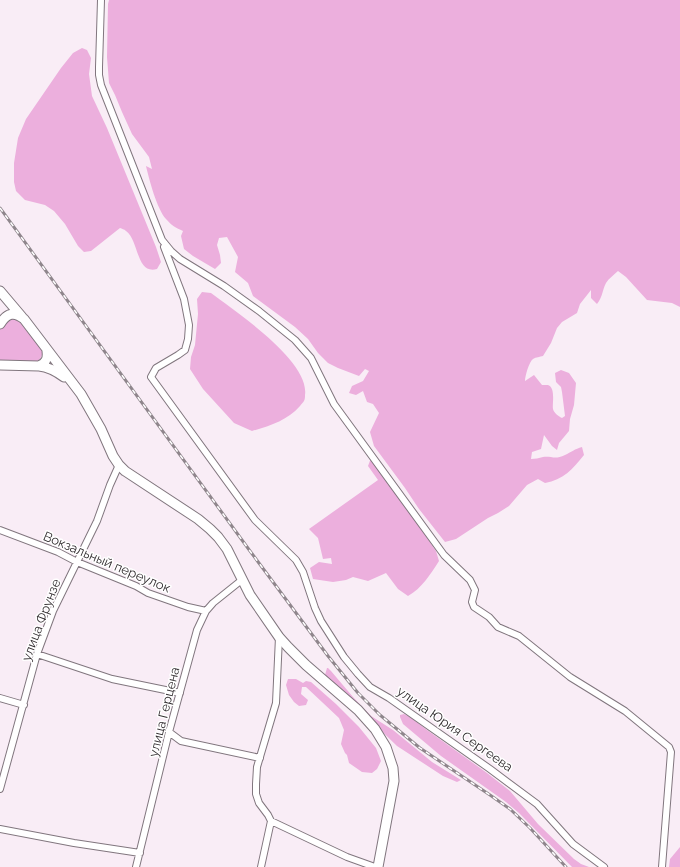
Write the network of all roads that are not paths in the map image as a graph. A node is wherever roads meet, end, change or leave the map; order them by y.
1 (101, 0) edge
2 (162, 240) junction
3 (0, 290) edge
4 (24, 319) junction
5 (0, 324) edge
6 (47, 351) junction
7 (1, 366) edge
8 (38, 366) junction
9 (73, 383) junction
10 (119, 465) junction
11 (0, 530) edge
12 (77, 562) junction
13 (242, 579) junction
14 (206, 610) junction
15 (279, 637) junction
16 (38, 654) junction
17 (180, 694) junction
18 (0, 698) edge
19 (24, 705) junction
20 (170, 732) junction
21 (260, 758) junction
22 (0, 789) edge
23 (271, 821) junction
24 (0, 829) edge
25 (140, 853) junction
26 (136, 867) edge
27 (262, 867) edge
28 (376, 867) edge
29 (604, 867) edge
30 (662, 867) edge

1 - 2 street
2 - 29 street, улица Юрия Сергеева
2 - 30 street
3 - 4 main road
4 - 5 main road
4 - 6 main road
6 - 8 main road
6 - 9 main road
7 - 8 main road
8 - 9 main road
9 - 10 main road
10 - 12 street, улица Фрунзе
10 - 13 main road
11 - 12 street, Вокзальный переулок
12 - 14 street, Вокзальный переулок
12 - 16 street, улица Фрунзе
13 - 14 street, улица Герцена
13 - 15 main road
14 - 17 street, улица Герцена
15 - 21 street
15 - 28 main road
16 - 17 street
16 - 19 street, улица Фрунзе
17 - 20 street, улица Герцена
18 - 19 street
19 - 22 street, улица Фрунзе
20 - 21 street
20 - 25 street, улица Герцена
21 - 23 street
23 - 27 street
23 - 28 street
24 - 25 street
25 - 26 street, улица Герцена

